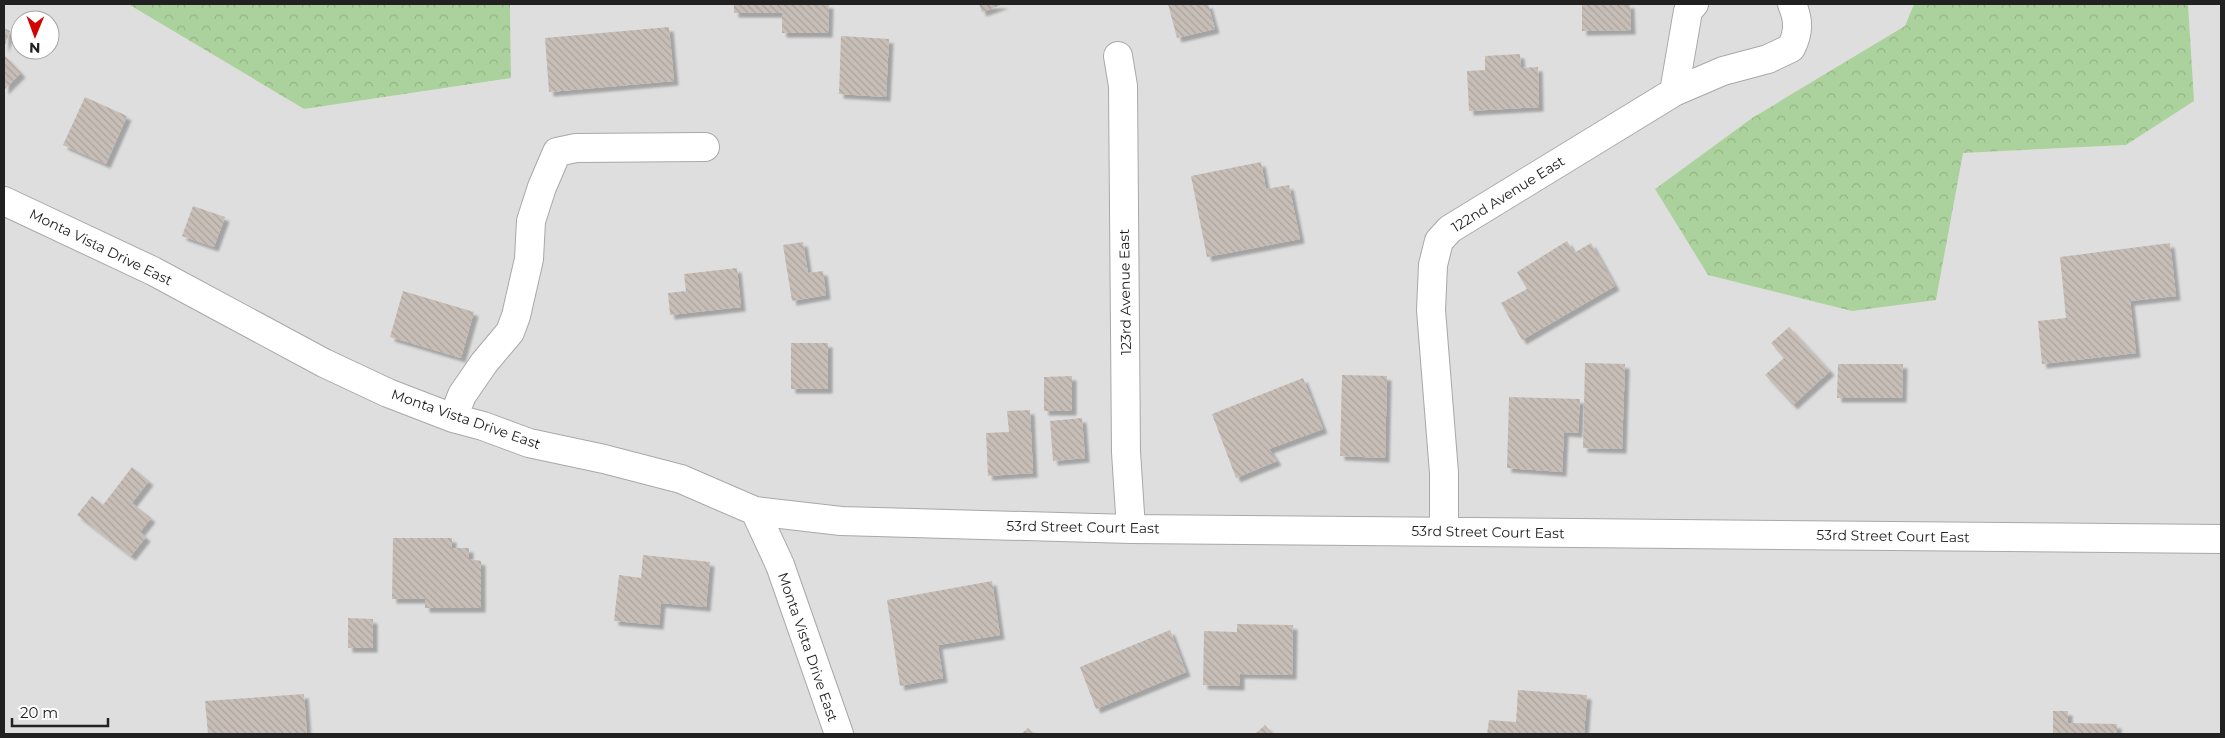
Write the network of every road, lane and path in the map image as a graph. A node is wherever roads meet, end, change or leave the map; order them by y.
1 (1694, 4) edge
2 (1792, 4) edge
3 (1118, 56) dead end
4 (1674, 92) junction
5 (705, 147) dead end
6 (4, 201) edge
7 (453, 418) junction
8 (755, 511) junction
9 (1131, 529) junction
10 (1444, 532) junction
11 (2221, 539) edge
12 (839, 734) edge

1 - 4 street
2 - 4 street, 122nd Avenue East
3 - 9 street, 123rd Avenue East
4 - 10 street, 122nd Avenue East
5 - 7 street
6 - 7 street, Monta Vista Drive East
7 - 8 street, Monta Vista Drive East
8 - 9 street, 53rd Street Court East
8 - 12 street, Monta Vista Drive East
9 - 10 street, 53rd Street Court East
10 - 11 street, 53rd Street Court East

